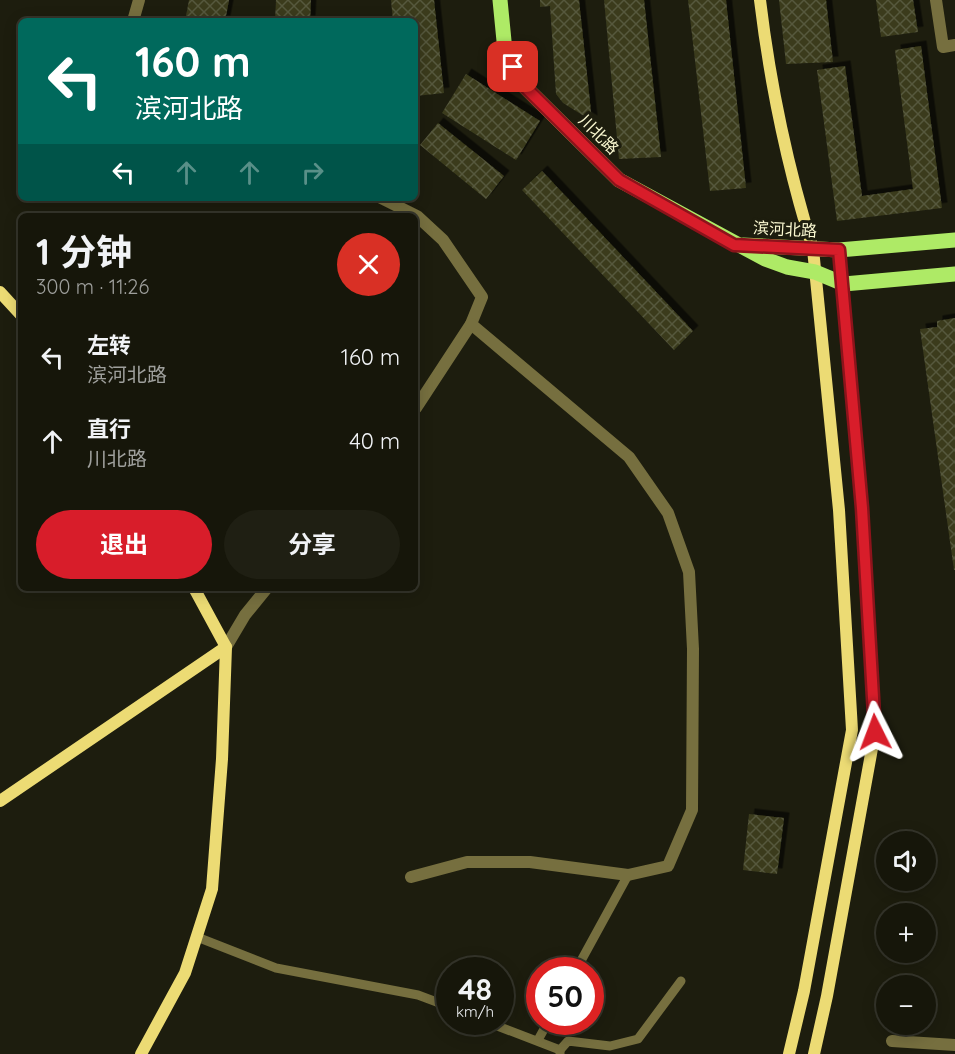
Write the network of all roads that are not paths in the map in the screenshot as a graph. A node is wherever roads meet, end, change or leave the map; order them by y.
1 (139, 0) edge
2 (500, 0) edge
3 (760, 0) edge
4 (936, 0) edge
5 (134, 18) edge
6 (955, 45) edge
7 (387, 201) edge
8 (411, 213) edge
9 (418, 217) edge
10 (955, 240) edge
11 (734, 245) junction
12 (813, 249) junction
13 (839, 250) junction
14 (815, 272) junction
15 (955, 274) edge
16 (844, 284) junction
17 (0, 292) edge
18 (18, 312) edge
19 (471, 324) junction
20 (418, 405) edge
21 (196, 591) edge
22 (265, 591) edge
23 (226, 647) junction
24 (0, 801) edge
25 (628, 875) junction
26 (411, 877) dead end
27 (197, 937) junction
28 (583, 957) edge
29 (681, 981) dead end
30 (436, 1002) edge
31 (514, 1032) edge
32 (541, 1035) edge
33 (538, 1041) junction
34 (892, 1041) dead end
35 (955, 1045) edge
36 (560, 1052) edge
37 (141, 1054) edge
38 (789, 1054) edge
39 (814, 1054) edge

1 - 5 street
2 - 11 main road, 川北路
3 - 12 main road
4 - 6 street
7 - 8 street
9 - 19 street
10 - 13 main road, 滨河北路
11 - 12 main road, 滨河北路
11 - 14 main road, 滨河北路
12 - 13 main road, 滨河北路
12 - 14 main road
13 - 16 main road
14 - 16 main road, 滨河北路
14 - 38 main road
15 - 16 main road, 滨河北路
16 - 39 main road
17 - 18 main road
19 - 20 street
19 - 25 street
21 - 23 main road
22 - 23 street
23 - 24 main road
23 - 27 main road
25 - 26 street
25 - 28 lane
27 - 30 lane
27 - 37 main road
29 - 36 lane
31 - 33 lane
32 - 33 lane
33 - 36 lane
34 - 35 street

